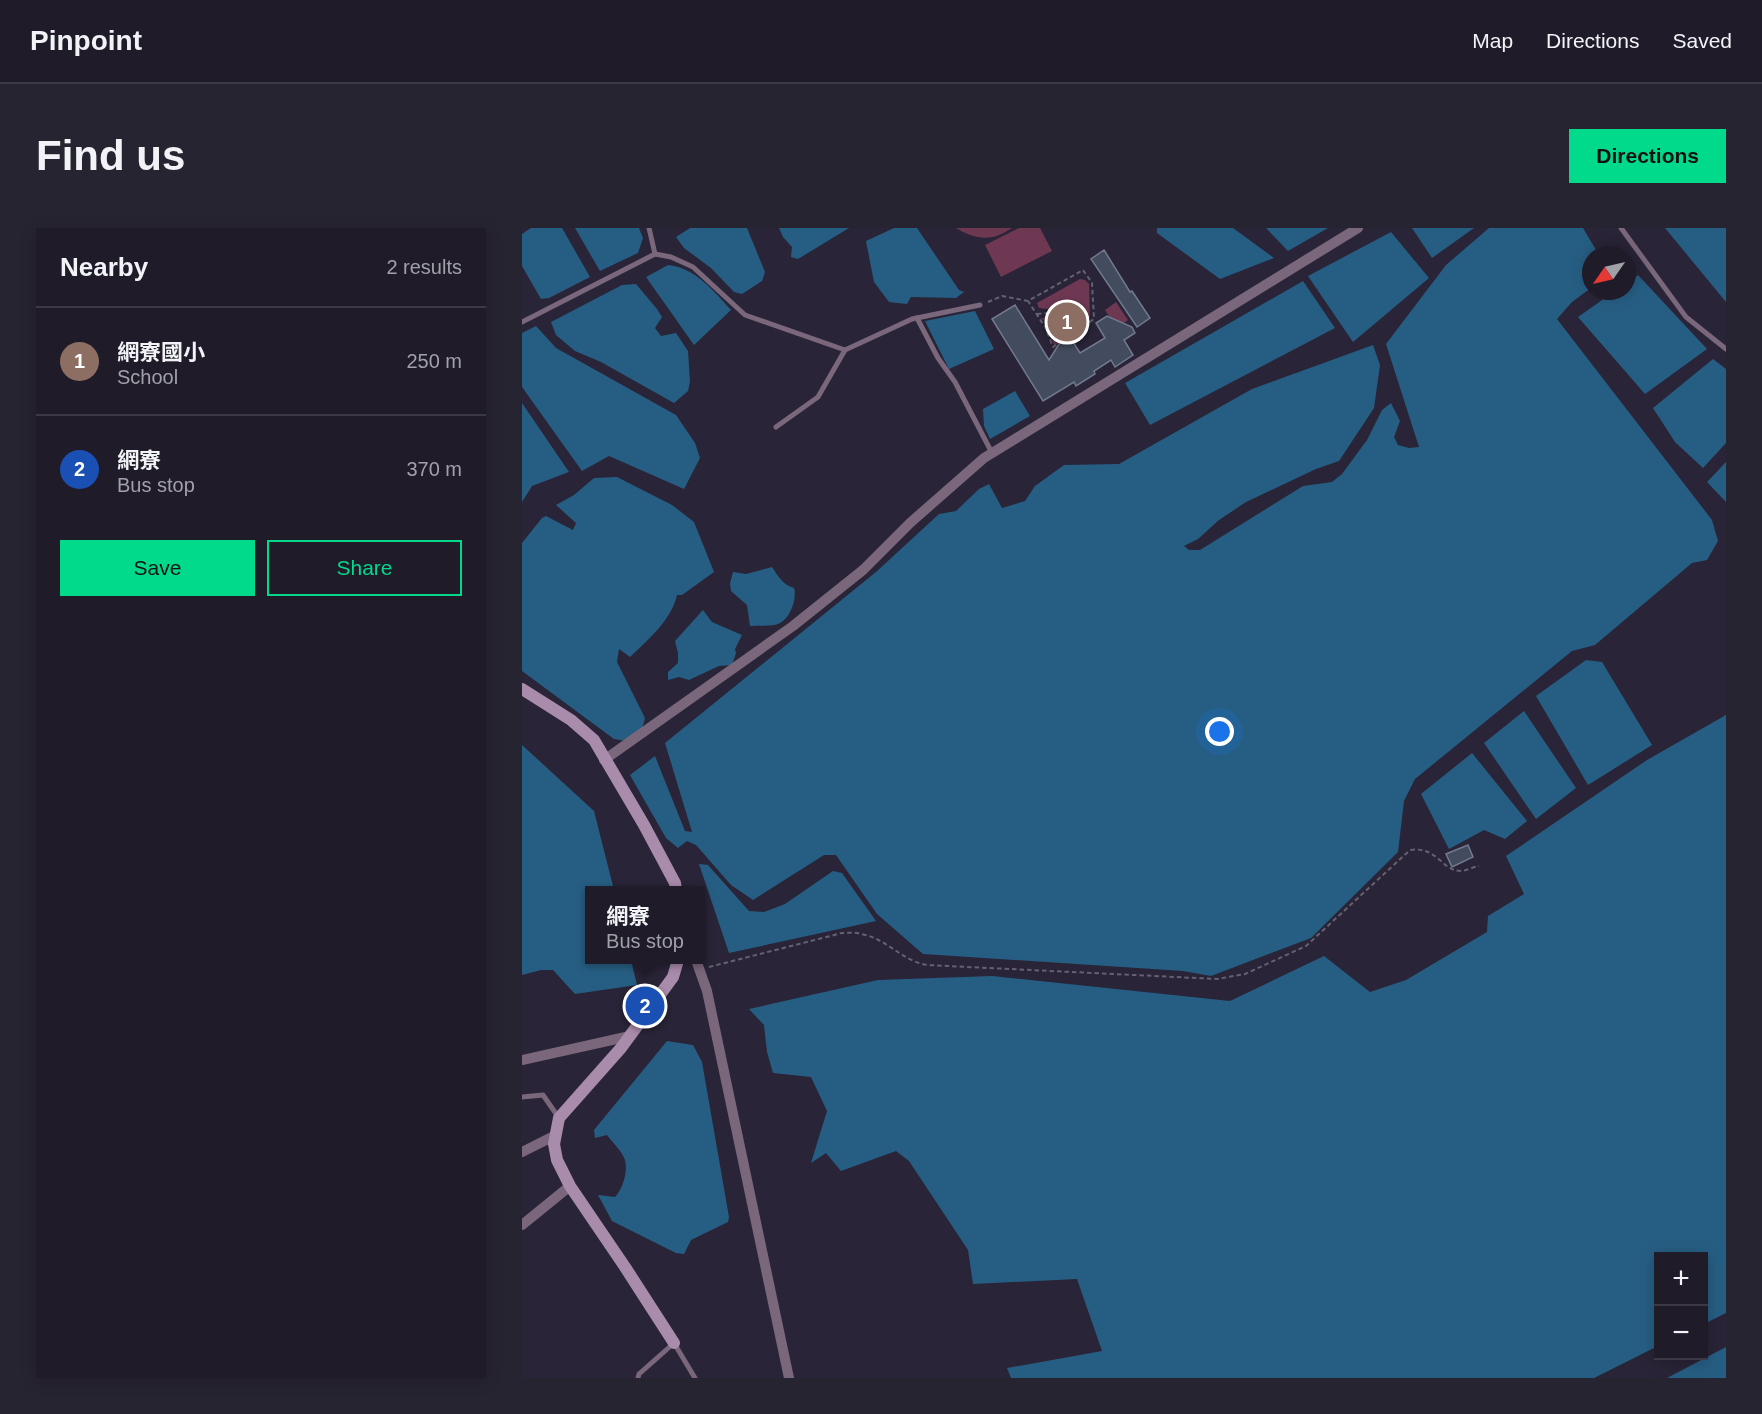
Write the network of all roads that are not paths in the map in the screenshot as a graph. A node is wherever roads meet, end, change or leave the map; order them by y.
1 (649, 228) edge
2 (1358, 228) edge
3 (1621, 228) edge
4 (656, 254) junction
5 (980, 305) road end
6 (917, 318) junction
7 (522, 322) edge
8 (1726, 348) edge
9 (845, 350) junction
10 (776, 427) dead end
11 (992, 453) junction
12 (522, 689) edge
13 (604, 760) junction
14 (675, 886) edge
15 (677, 964) edge
16 (698, 964) edge
17 (630, 1036) junction
18 (522, 1060) edge
19 (522, 1097) edge
20 (559, 1118) junction
21 (556, 1135) junction
22 (522, 1152) edge
23 (570, 1186) junction
24 (522, 1225) edge
25 (674, 1344) junction
26 (638, 1378) edge
27 (695, 1378) edge
28 (789, 1378) edge

1 - 4 lane
2 - 11 street
3 - 8 lane
4 - 7 lane
4 - 9 lane
5 - 6 lane
6 - 9 lane
6 - 11 lane
9 - 10 lane
11 - 13 street
12 - 13 main road
13 - 14 main road
15 - 17 main road
16 - 28 street
17 - 18 street
17 - 20 main road
19 - 20 lane
20 - 21 main road
21 - 22 street
21 - 23 main road
23 - 24 street
23 - 25 main road
25 - 26 lane
25 - 27 lane

